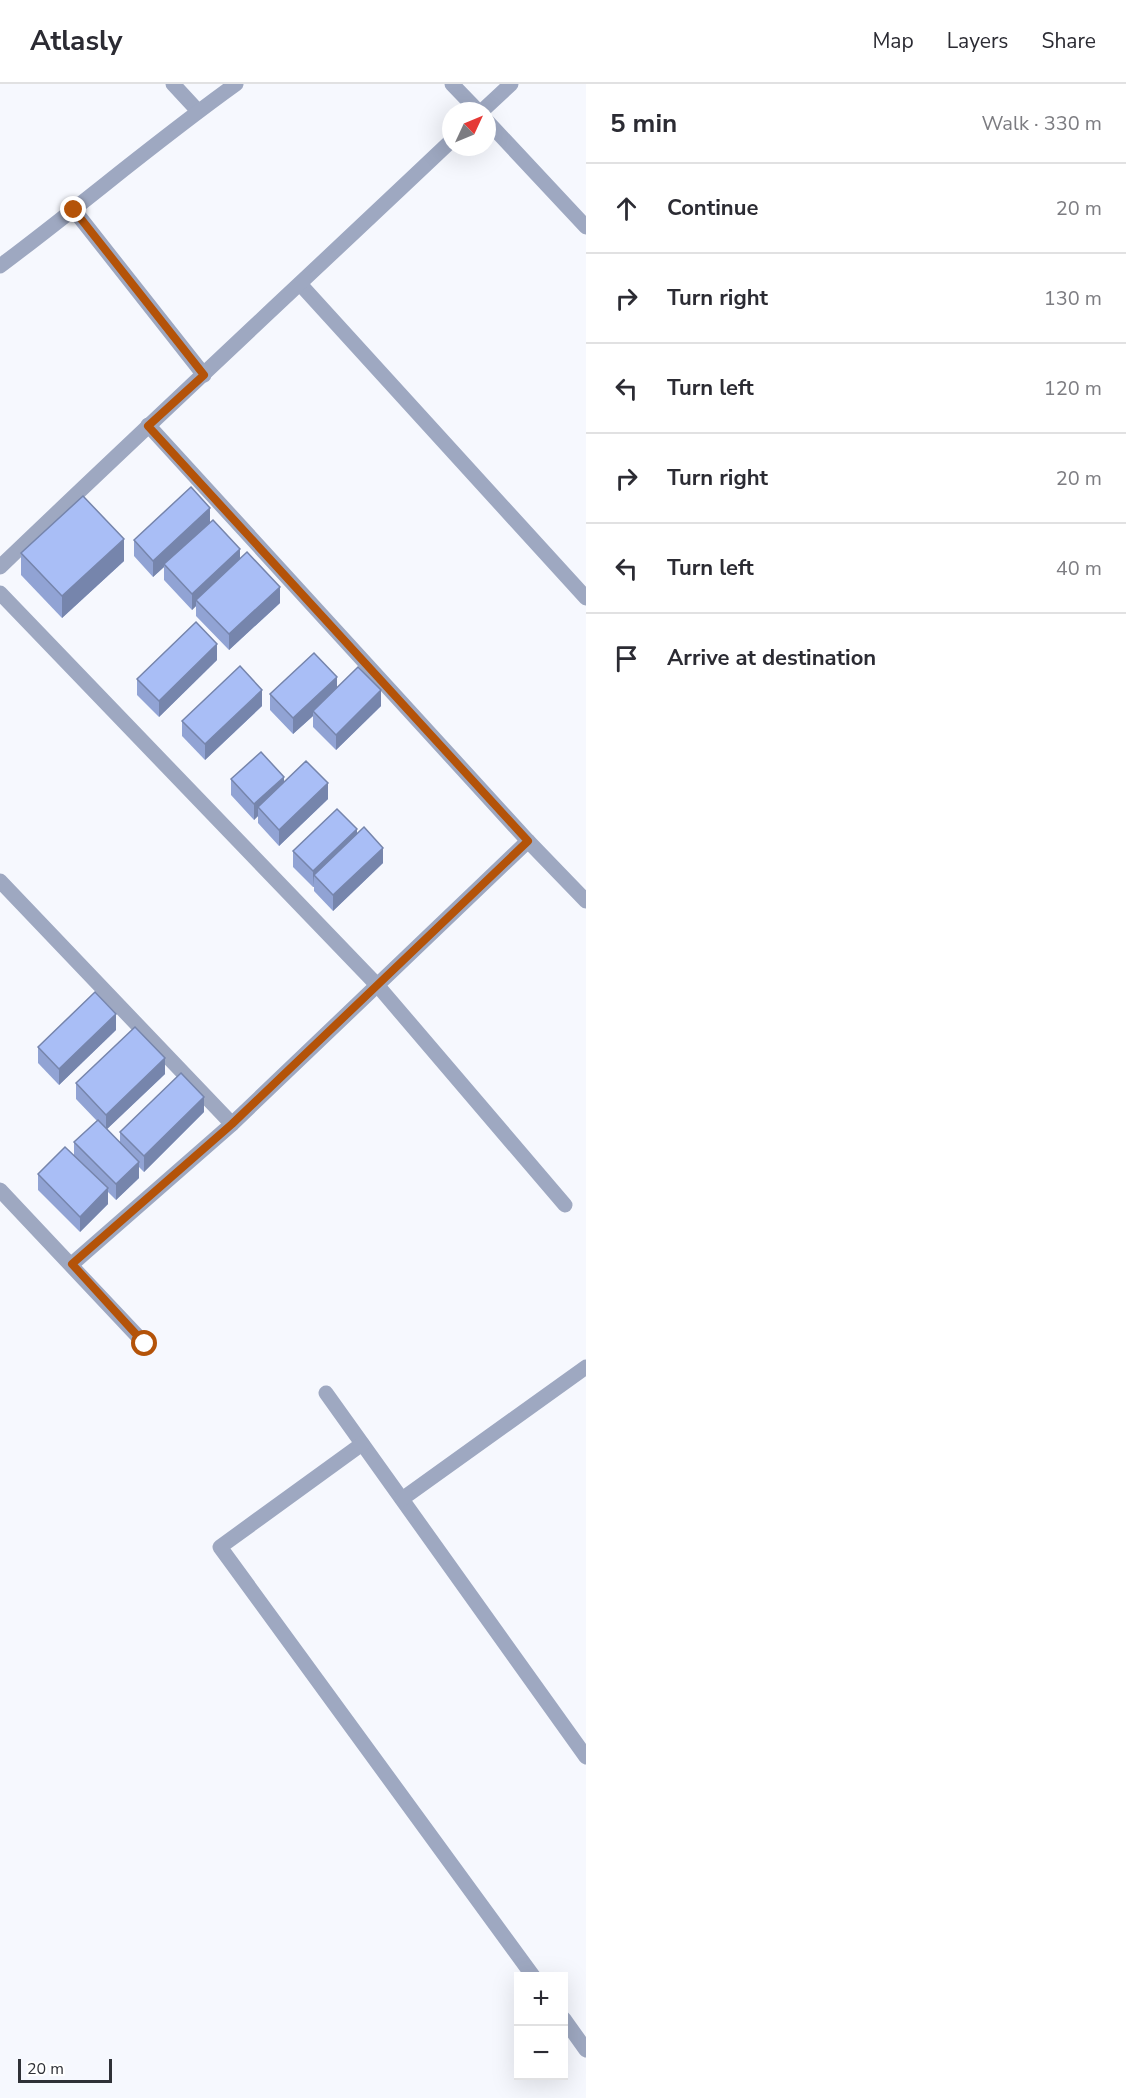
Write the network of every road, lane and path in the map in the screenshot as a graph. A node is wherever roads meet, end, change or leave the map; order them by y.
1 (173, 84) edge
2 (236, 84) edge
3 (452, 84) edge
4 (511, 84) edge
5 (471, 102) edge
6 (490, 102) edge
7 (198, 111) junction
8 (496, 131) edge
9 (442, 150) edge
10 (74, 210) junction
11 (586, 227) edge
12 (0, 266) edge
13 (300, 284) junction
14 (204, 375) junction
15 (148, 426) junction
16 (0, 567) edge
17 (584, 591) edge
18 (0, 593) edge
19 (528, 841) junction
20 (0, 881) edge
21 (586, 902) edge
22 (378, 986) junction
23 (232, 1124) junction
24 (0, 1190) edge
25 (565, 1205) dead end
26 (72, 1264) junction
27 (145, 1344) dead end
28 (586, 1366) edge
29 (326, 1393) dead end
30 (362, 1444) junction
31 (402, 1499) junction
32 (586, 1757) edge
33 (529, 1972) edge
34 (568, 2025) edge
35 (586, 2050) edge

1 - 7 street
2 - 7 street
3 - 5 street
4 - 6 street
7 - 10 street
8 - 11 street
9 - 13 street
10 - 12 street
10 - 14 street
13 - 14 street
13 - 17 street
14 - 15 street
15 - 16 street
15 - 19 street
18 - 22 street
19 - 21 street
19 - 22 street
20 - 23 street
22 - 23 street
22 - 25 street
23 - 26 street
24 - 26 street
26 - 27 street
28 - 31 street
29 - 30 street
30 - 31 street
30 - 33 street
31 - 32 street
34 - 35 street

